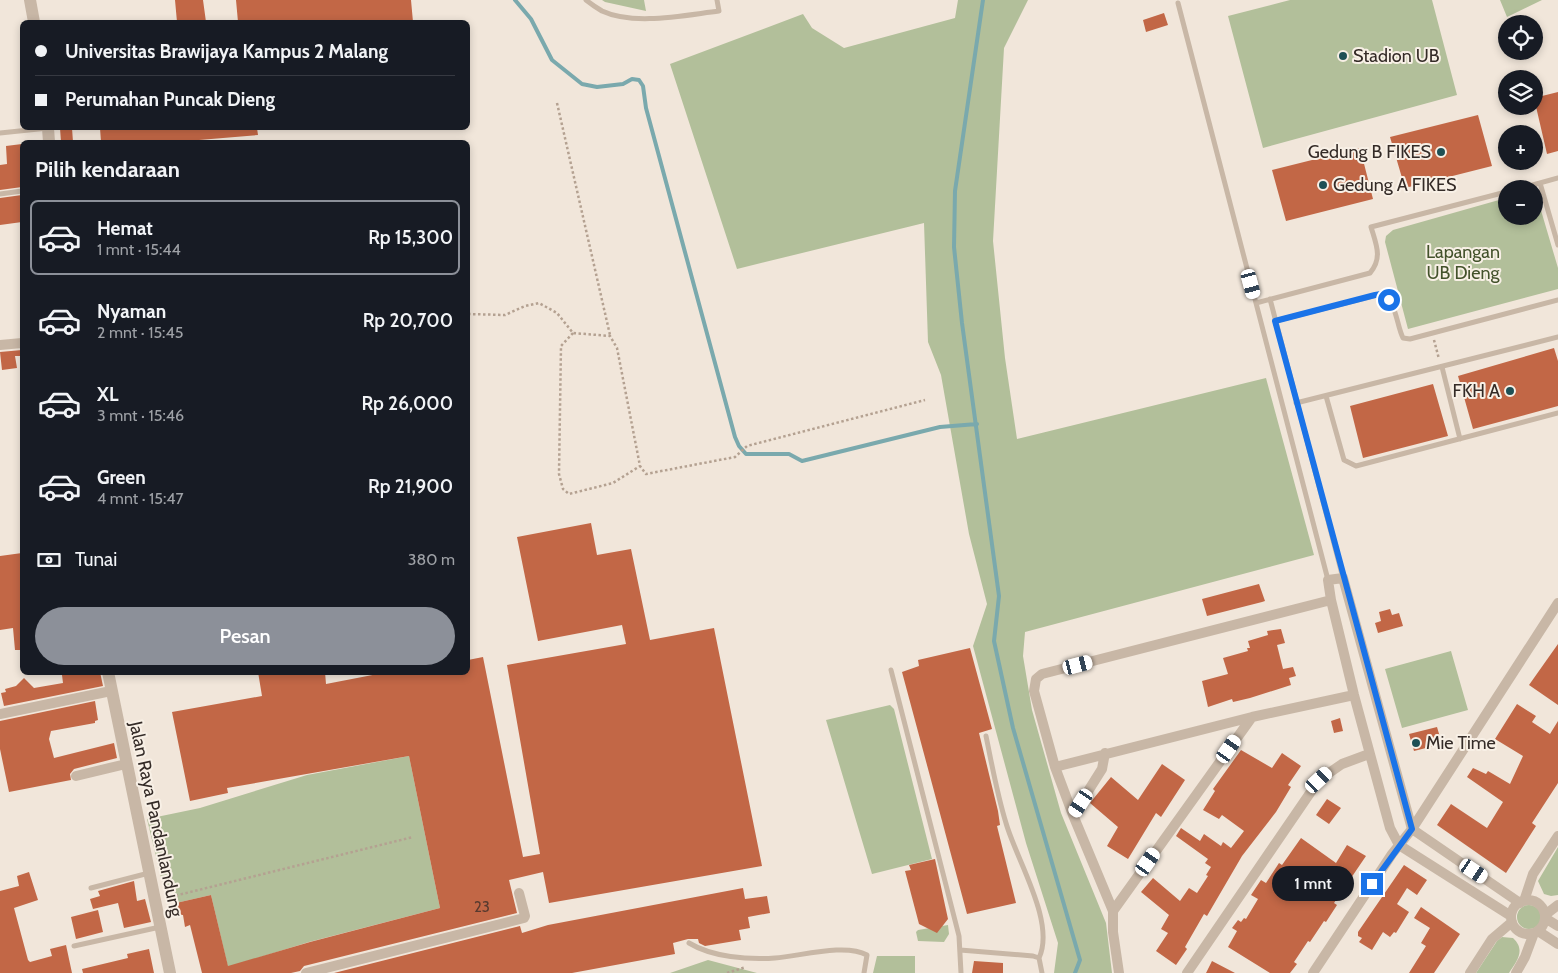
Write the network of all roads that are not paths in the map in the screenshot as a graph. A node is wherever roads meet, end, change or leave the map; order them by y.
1 (30, 0) edge
2 (586, 0) edge
3 (717, 0) edge
4 (1178, 3) dead end
5 (34, 20) edge
6 (29, 130) edge
7 (0, 133) edge
8 (1558, 178) edge
9 (1543, 182) edge
10 (20, 191) edge
11 (1543, 193) edge
12 (0, 194) edge
13 (1498, 194) edge
14 (1558, 245) edge
15 (1270, 299) junction
16 (1558, 300) edge
17 (1256, 303) junction
18 (1275, 321) junction
19 (1558, 337) edge
20 (20, 343) edge
21 (0, 345) edge
22 (1442, 367) junction
23 (1326, 396) junction
24 (1296, 403) junction
25 (1558, 414) edge
26 (1460, 439) junction
27 (1343, 578) junction
28 (1328, 580) junction
29 (1330, 600) junction
30 (1558, 604) edge
31 (891, 670) dead end
32 (108, 675) edge
33 (111, 691) junction
34 (1354, 695) junction
35 (0, 714) edge
36 (1252, 717) junction
37 (986, 736) dead end
38 (1105, 753) junction
39 (1370, 754) junction
40 (126, 764) junction
41 (1055, 767) junction
42 (76, 776) dead end
43 (1073, 815) junction
44 (1412, 829) junction
45 (1558, 836) edge
46 (1400, 845) junction
47 (149, 873) junction
48 (91, 888) dead end
49 (519, 893) dead end
50 (1522, 902) junction
51 (1558, 905) edge
52 (1113, 911) junction
53 (1545, 916) junction
54 (1512, 919) junction
55 (1558, 926) edge
56 (161, 927) junction
57 (1536, 932) junction
58 (689, 943) dead end
59 (1558, 944) edge
60 (74, 946) dead end
61 (960, 950) junction
62 (1039, 958) junction
63 (170, 973) edge
64 (306, 973) edge
65 (864, 973) edge
66 (961, 973) edge
67 (1042, 973) edge
68 (1119, 973) edge
69 (1187, 973) edge
70 (1313, 973) edge
71 (1470, 973) edge
72 (1516, 973) edge

1 - 5 street
2 - 3 lane
4 - 17 lane
6 - 7 lane
8 - 9 lane
10 - 12 lane
11 - 14 lane
13 - 15 lane
15 - 17 lane
15 - 18 lane
16 - 18 lane
17 - 28 lane
18 - 24 lane
19 - 22 lane
20 - 21 street
22 - 23 lane
22 - 26 lane
23 - 24 lane
23 - 26 lane
24 - 27 lane
25 - 26 lane
27 - 28 street
27 - 44 street
28 - 29 street
29 - 34 street
29 - 41 street
30 - 44 street
31 - 61 lane
32 - 33 street, Jalan Raya Pandanlandung
33 - 35 street
33 - 40 street, Jalan Raya Pandanlandung
34 - 36 street
34 - 39 street
36 - 38 street
36 - 52 street
37 - 62 lane
38 - 41 street
38 - 43 street
39 - 46 street
39 - 69 street
40 - 42 street
40 - 47 street, Jalan Raya Pandanlandung
41 - 43 street
43 - 52 street
44 - 46 street
44 - 50 street
45 - 50 street
46 - 54 street
46 - 70 street
47 - 48 lane
47 - 56 street, Jalan Raya Pandanlandung
49 - 64 street
50 - 53 street
50 - 54 street
51 - 53 street
52 - 68 street
53 - 55 street
53 - 57 street
54 - 57 street
54 - 71 street
56 - 60 lane
56 - 63 street, Jalan Raya Pandanlandung
57 - 59 street
57 - 72 street
58 - 65 lane
61 - 62 lane
61 - 66 lane
62 - 67 lane

